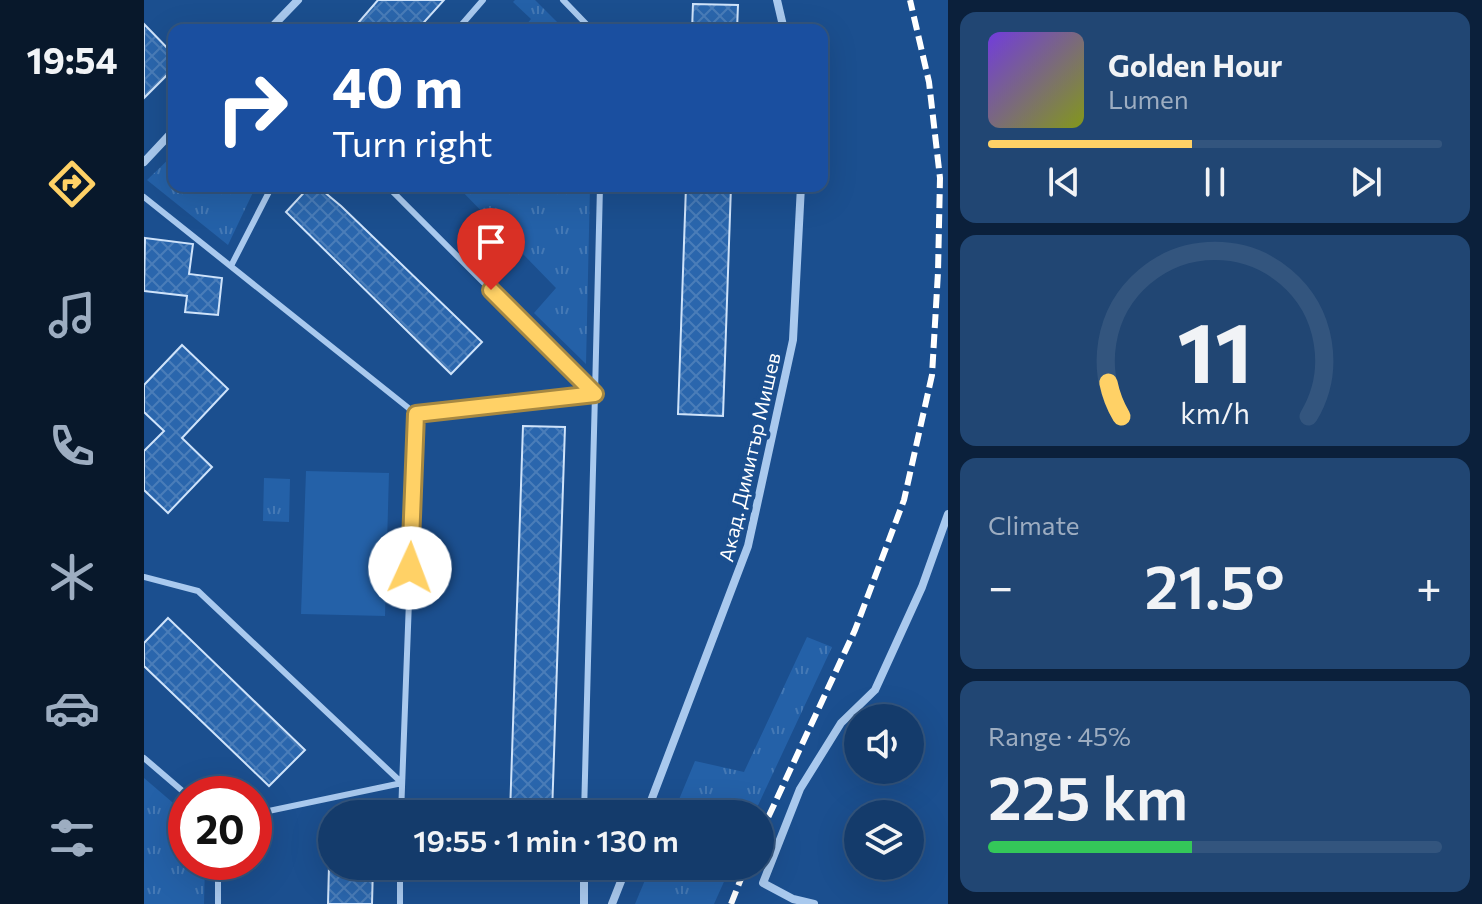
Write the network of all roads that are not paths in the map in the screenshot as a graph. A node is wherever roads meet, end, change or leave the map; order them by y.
1 (298, 0) edge
2 (483, 0) edge
3 (563, 0) edge
4 (777, 0) edge
5 (275, 24) edge
6 (462, 24) edge
7 (586, 24) edge
8 (783, 24) edge
9 (168, 136) edge
10 (144, 162) edge
11 (269, 192) edge
12 (393, 192) edge
13 (600, 192) edge
14 (801, 192) edge
15 (144, 197) edge
16 (231, 266) junction
17 (595, 394) junction
18 (416, 414) junction
19 (948, 514) edge
20 (144, 577) edge
21 (144, 758) edge
22 (168, 779) edge
23 (402, 783) junction
24 (401, 800) edge
25 (584, 800) edge
26 (651, 800) edge
27 (272, 810) edge
28 (218, 880) edge
29 (400, 880) edge
30 (584, 880) edge
31 (621, 880) edge
32 (791, 901) edge
33 (218, 904) edge
34 (400, 904) edge
35 (584, 904) edge
36 (612, 904) edge
37 (814, 904) edge

1 - 5 street
2 - 6 lane
3 - 7 lane
4 - 8 street
9 - 10 street
11 - 16 lane
12 - 17 lane
13 - 17 lane
14 - 26 street, Акад. Димитър Мишев
15 - 16 lane
16 - 18 lane
17 - 18 lane
17 - 25 lane
18 - 23 lane
19 - 32 street
20 - 23 lane
21 - 22 lane
23 - 24 lane
23 - 27 lane
28 - 33 lane
29 - 34 lane
30 - 35 street
31 - 36 street
32 - 37 street

